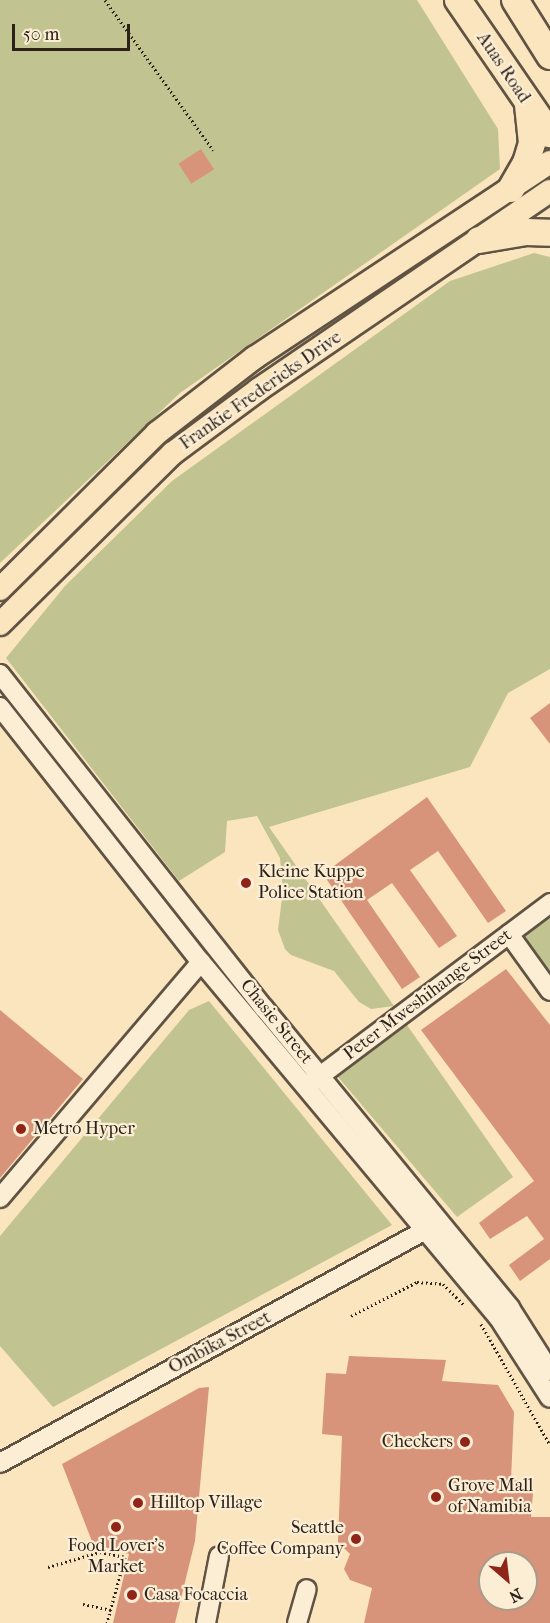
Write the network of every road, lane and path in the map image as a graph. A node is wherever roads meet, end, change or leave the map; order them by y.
1 (105, 0) edge
2 (458, 0) edge
3 (520, 8) edge
4 (550, 34) edge
5 (550, 56) edge
6 (528, 105) junction
7 (550, 134) edge
8 (213, 150) dead end
9 (550, 162) edge
10 (511, 189) junction
11 (550, 191) edge
12 (550, 233) edge
13 (479, 240) junction
14 (0, 589) edge
15 (0, 624) edge
16 (0, 674) edge
17 (0, 707) edge
18 (550, 903) edge
19 (509, 934) junction
20 (201, 963) junction
21 (550, 992) edge
22 (321, 1076) junction
23 (305, 1087) junction
24 (0, 1198) edge
25 (433, 1227) junction
26 (468, 1310) dead end
27 (351, 1316) dead end
28 (477, 1318) dead end
29 (550, 1371) edge
30 (550, 1398) edge
31 (550, 1445) edge
32 (0, 1463) edge
33 (219, 1556) dead end
34 (48, 1567) dead end
35 (307, 1589) dead end
36 (82, 1604) dead end
37 (111, 1610) junction
38 (107, 1623) edge
39 (206, 1623) edge
40 (297, 1623) edge

1 - 8 path
2 - 6 highway, Auas Road
3 - 4 highway
3 - 5 highway
6 - 7 highway, Auas Road
6 - 10 highway
9 - 10 main road, Frankie Fredericks Drive
10 - 14 main road, Frankie Fredericks Drive
11 - 13 main road, Frankie Fredericks Drive
12 - 13 highway
13 - 15 main road, Frankie Fredericks Drive
16 - 22 street, Chasie Street
17 - 20 street, Chasie Street
18 - 19 street, Peter Mweshihange Street
19 - 21 street
19 - 22 street, Peter Mweshihange Street
20 - 23 street, Chasie Street
20 - 24 street
22 - 23 street, Peter Mweshihange Street
22 - 25 street, Chasie Street
23 - 25 street, Chasie Street
25 - 29 street, Chasie Street
25 - 30 street, Chasie Street
25 - 32 street, Ombika Street
26 - 27 path
28 - 31 path
33 - 39 street
34 - 37 path
35 - 40 street
36 - 37 path
37 - 38 path

